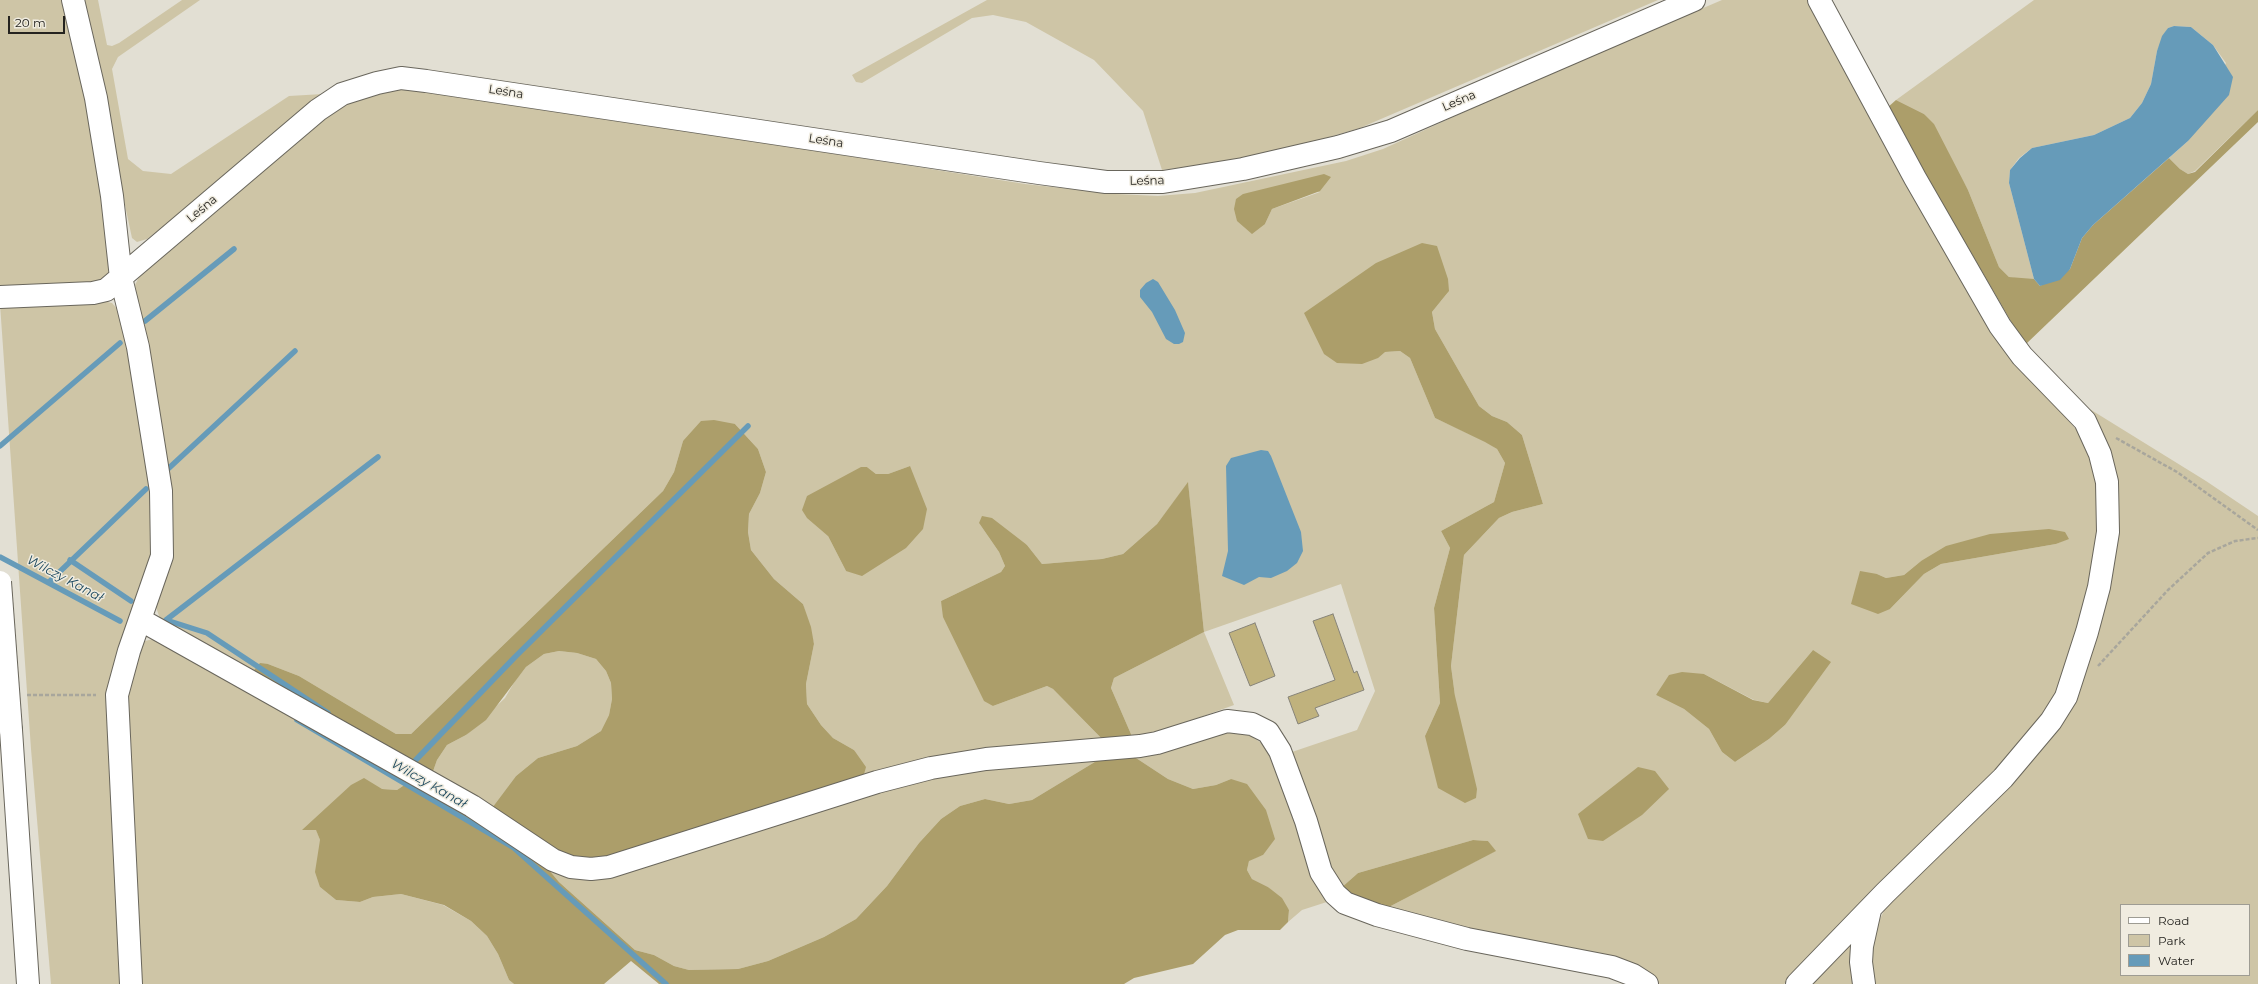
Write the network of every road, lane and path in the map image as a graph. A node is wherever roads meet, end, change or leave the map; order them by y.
1 (73, 0) edge
2 (1694, 0) edge
3 (1819, 0) edge
4 (121, 278) junction
5 (0, 297) edge
6 (2113, 436) dead end
7 (2258, 530) edge
8 (2258, 538) edge
9 (0, 582) edge
10 (140, 620) junction
11 (2094, 672) dead end
12 (21, 695) dead end
13 (117, 695) junction
14 (1870, 910) junction
15 (28, 984) edge
16 (131, 984) edge
17 (1647, 984) edge
18 (1797, 984) edge
19 (1864, 984) edge

1 - 4 main road
2 - 4 main road, Leśna
3 - 14 main road
4 - 5 main road, Leśna
4 - 10 main road
6 - 7 path
8 - 11 path
9 - 15 main road, bridge
10 - 13 main road
10 - 17 main road
12 - 13 path
13 - 16 main road
14 - 18 main road
14 - 19 main road

